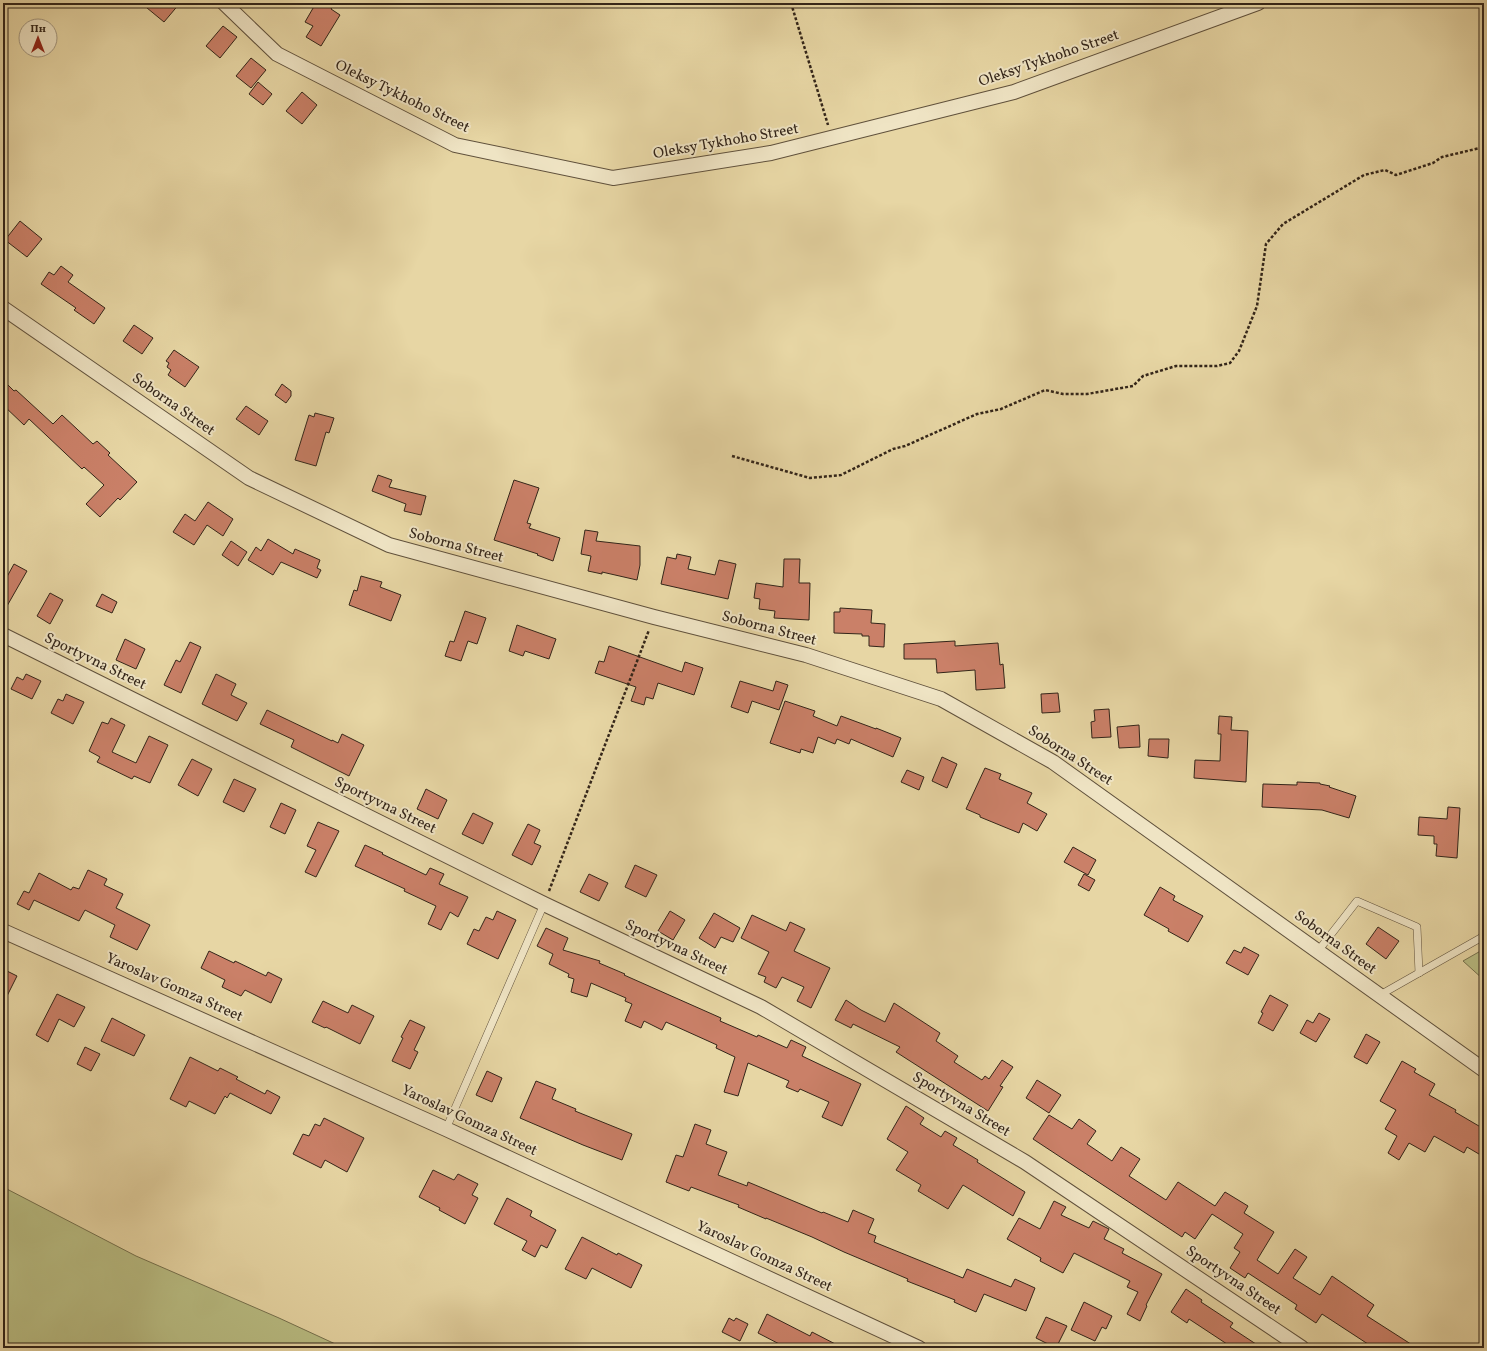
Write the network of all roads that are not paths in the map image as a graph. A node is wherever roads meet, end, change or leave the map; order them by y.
1 (224, 3) edge
2 (1258, 3) edge
3 (3, 308) edge
4 (3, 635) edge
5 (544, 904) junction
6 (3, 931) edge
7 (1484, 936) edge
8 (1318, 951) junction
9 (1420, 973) junction
10 (1380, 995) junction
11 (1484, 1070) edge
12 (446, 1129) junction
13 (919, 1348) edge
14 (1302, 1348) edge

1 - 2 street, Oleksy Tykhoho Street
3 - 8 street, Soborna Street
4 - 5 street, Sportyvna Street
5 - 12 lane
5 - 14 street, Sportyvna Street
6 - 12 street, Yaroslav Gomza Street
7 - 9 lane
8 - 9 lane
8 - 10 street, Soborna Street
9 - 10 lane
10 - 11 street, Soborna Street
12 - 13 street, Yaroslav Gomza Street

